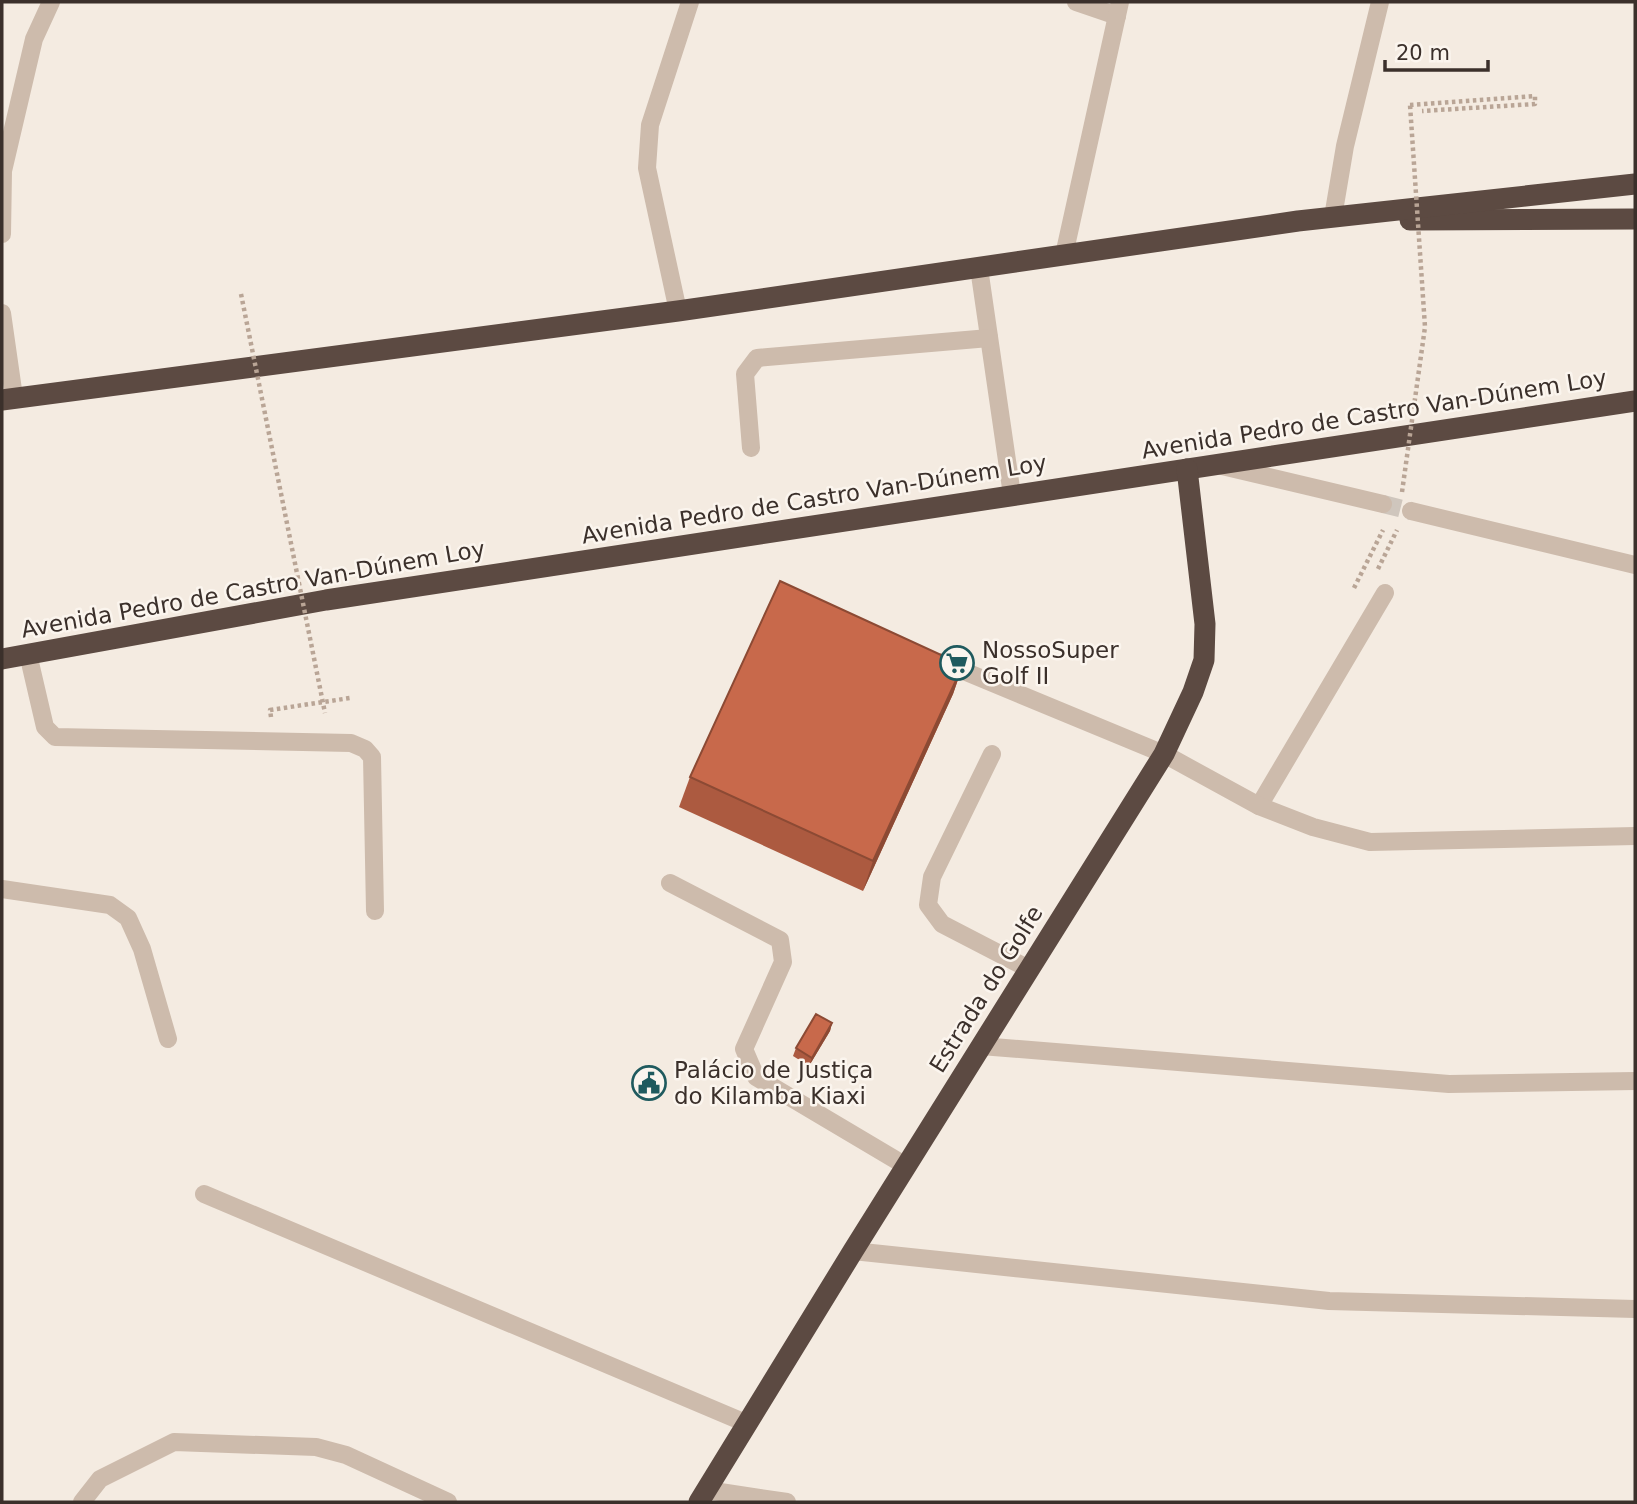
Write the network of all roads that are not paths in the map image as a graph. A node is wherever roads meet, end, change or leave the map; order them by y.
1 (51, 2) edge
2 (690, 2) edge
3 (1076, 2) edge
4 (1380, 2) edge
5 (1119, 9) edge
6 (1635, 184) edge
7 (1333, 217) junction
8 (1635, 219) edge
9 (1298, 221) junction
10 (2, 234) edge
11 (1064, 255) junction
12 (978, 268) junction
13 (678, 311) junction
14 (2, 313) edge
15 (989, 338) junction
16 (8, 398) edge
17 (1635, 401) edge
18 (751, 447) dead end
19 (1215, 464) junction
20 (1187, 469) junction
21 (1012, 495) junction
22 (1635, 565) edge
23 (1385, 593) dead end
24 (922, 653) edge
25 (28, 654) junction
26 (2, 659) edge
27 (992, 754) dead end
28 (1164, 754) junction
29 (1259, 806) junction
30 (1635, 835) edge
31 (670, 884) dead end
32 (2, 889) edge
33 (375, 911) dead end
34 (1029, 969) junction
35 (168, 1039) dead end
36 (981, 1046) junction
37 (1635, 1081) edge
38 (906, 1166) junction
39 (204, 1194) dead end
40 (853, 1251) junction
41 (1635, 1309) edge
42 (748, 1424) junction
43 (703, 1496) edge
44 (82, 1502) edge
45 (448, 1502) edge
46 (787, 1502) edge

1 - 10 street
2 - 13 street
3 - 5 street
4 - 7 street
5 - 11 street
6 - 7 highway
7 - 9 highway
8 - 9 highway
9 - 11 highway
11 - 12 highway
12 - 13 highway
12 - 15 street
13 - 16 highway
14 - 16 street
15 - 18 street
15 - 21 street
17 - 19 highway, Avenida Pedro de Castro Van-Dúnem Loy
19 - 20 highway, Avenida Pedro de Castro Van-Dúnem Loy
19 - 22 street
20 - 21 highway, Avenida Pedro de Castro Van-Dúnem Loy
20 - 28 highway, Estrada do Golfe
21 - 25 highway, Avenida Pedro de Castro Van-Dúnem Loy
23 - 29 street
24 - 28 street
25 - 26 highway, Avenida Pedro de Castro Van-Dúnem Loy
25 - 33 street
27 - 34 street
28 - 29 street
28 - 34 highway, Estrada do Golfe
29 - 30 street
31 - 38 street
32 - 35 street
34 - 36 highway, Estrada do Golfe
36 - 37 street
36 - 38 highway, Estrada do Golfe
38 - 40 highway, Estrada do Golfe
39 - 42 street
40 - 41 street
40 - 42 highway, Estrada do Golfe
42 - 43 highway, Estrada do Golfe
43 - 46 street
44 - 45 street

